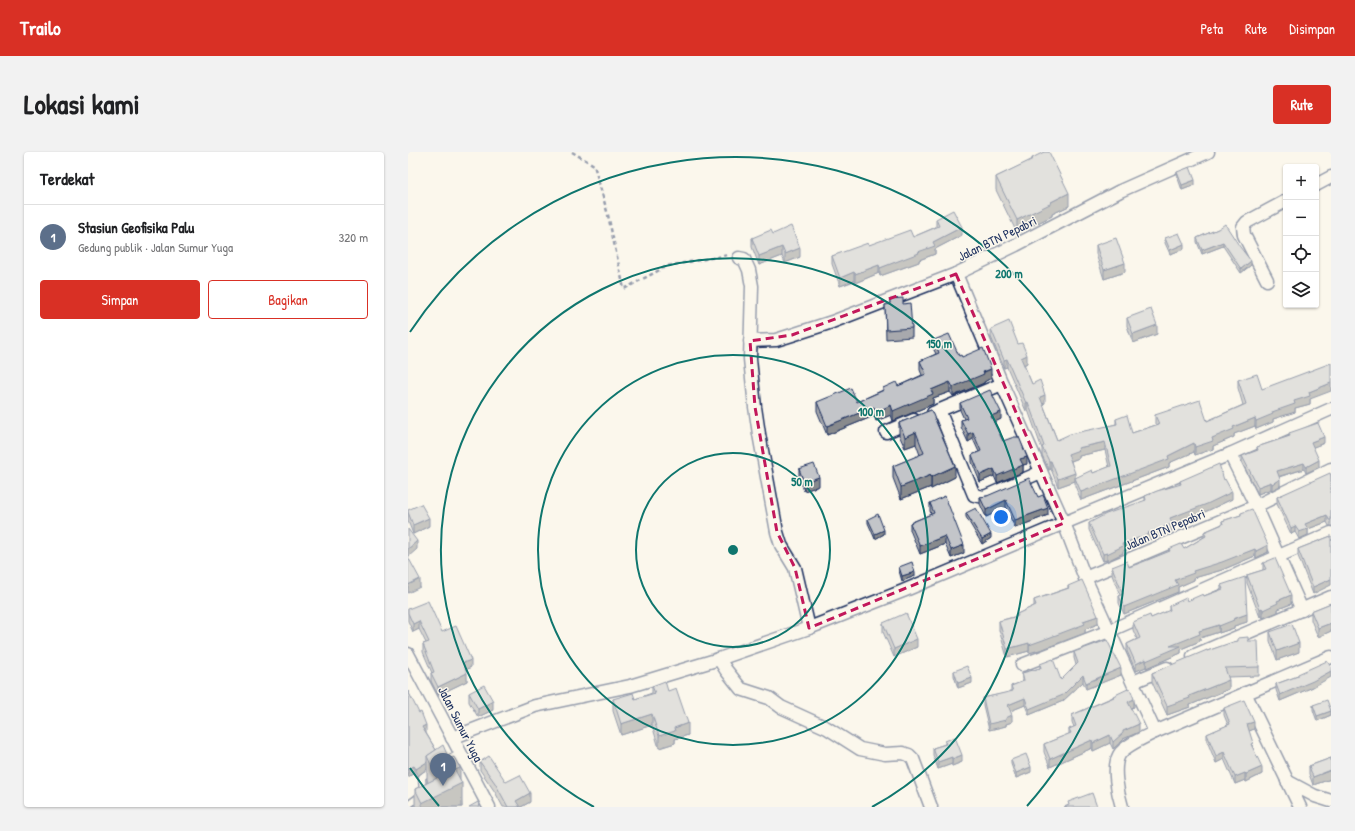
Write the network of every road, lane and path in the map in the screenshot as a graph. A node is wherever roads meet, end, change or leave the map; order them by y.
1 (572, 152) edge
2 (1208, 152) edge
3 (1331, 177) edge
4 (1319, 183) edge
5 (1283, 203) edge
6 (738, 258) joint
7 (956, 274) junction
8 (1267, 280) dead end
9 (750, 340) junction
10 (1002, 384) junction
11 (1331, 409) edge
12 (939, 410) junction
13 (886, 432) dead end
14 (1230, 454) junction
15 (1331, 469) edge
16 (1041, 472) junction
17 (1256, 506) junction
18 (1064, 522) junction
19 (1331, 533) edge
20 (1278, 556) junction
21 (1085, 578) junction
22 (1331, 597) edge
23 (1302, 610) junction
24 (809, 628) junction
25 (1109, 631) junction
26 (408, 654) edge
27 (1331, 656) edge
28 (719, 659) junction
29 (1022, 665) dead end
30 (1133, 682) junction
31 (1245, 693) junction
32 (1155, 732) junction
33 (452, 738) junction
34 (460, 753) junction
35 (1288, 780) junction
36 (1331, 801) edge
37 (408, 805) edge
38 (489, 807) edge
39 (931, 807) edge
40 (1122, 807) edge
41 (1300, 807) edge

1 - 6 path
2 - 7 street, Jalan BTN Pepabri
3 - 4 street
5 - 8 street
6 - 9 street
7 - 9 street
7 - 10 street, Jalan BTN Pepabri
9 - 24 street
10 - 12 street
10 - 16 street, Jalan BTN Pepabri
11 - 14 street
12 - 13 street
12 - 16 street
14 - 17 street
14 - 18 street
15 - 17 street, Jalan BTN Pepabri
16 - 18 street, Jalan BTN Pepabri
17 - 20 street
17 - 21 street, Jalan BTN Pepabri
18 - 21 street, Jalan BTN Pepabri
18 - 24 street
19 - 20 street
20 - 23 street
20 - 25 street
21 - 25 street, Jalan BTN Pepabri
22 - 23 street
23 - 30 street
24 - 28 street
25 - 29 street
25 - 30 street, Jalan BTN Pepabri
26 - 33 street, Jalan Sumur Yuga
27 - 31 street
28 - 33 street
28 - 39 street
30 - 32 street, Jalan BTN Pepabri
31 - 32 street
31 - 35 street
32 - 40 street
33 - 34 street, Jalan Sumur Yuga
34 - 37 lane
34 - 38 street, Jalan Sumur Yuga
35 - 36 street
35 - 41 street

